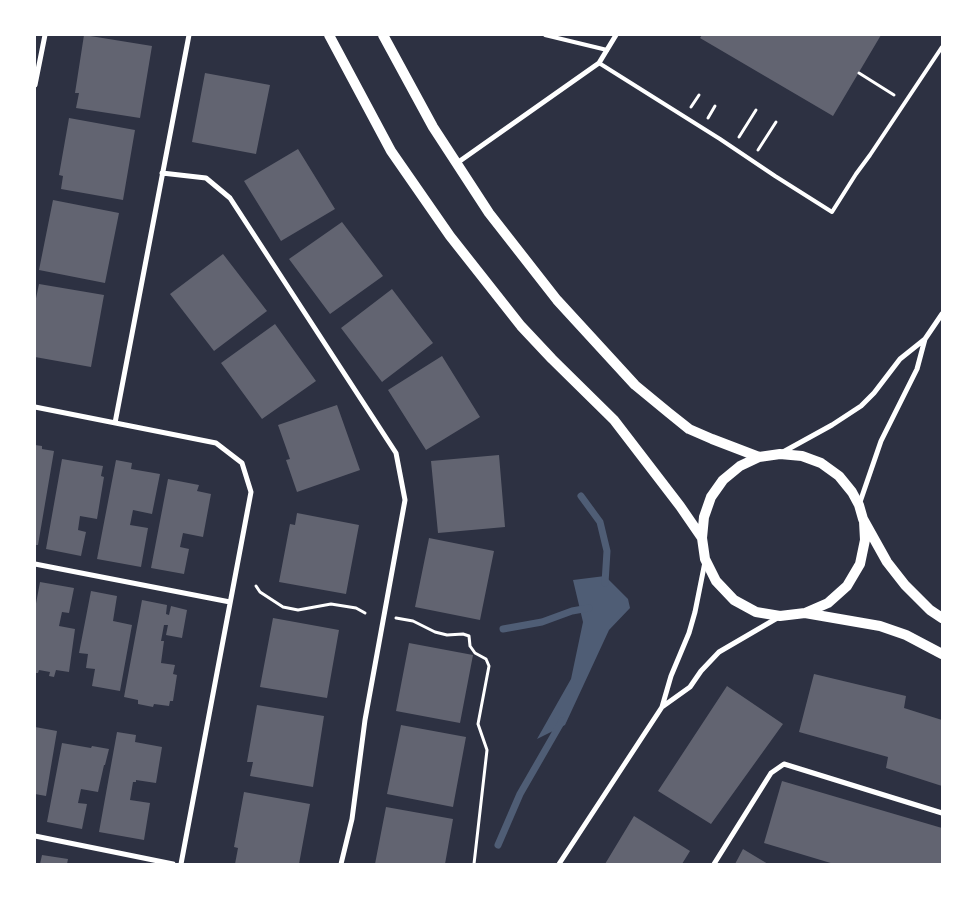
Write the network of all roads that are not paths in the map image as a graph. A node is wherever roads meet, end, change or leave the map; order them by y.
1 (45, 35) edge
2 (189, 35) edge
3 (329, 35) edge
4 (383, 35) edge
5 (545, 35) edge
6 (616, 35) edge
7 (942, 47) edge
8 (607, 50) junction
9 (599, 64) junction
10 (35, 85) edge
11 (456, 163) junction
12 (162, 173) junction
13 (942, 314) edge
14 (925, 339) junction
15 (35, 407) edge
16 (116, 423) junction
17 (780, 454) junction
18 (759, 457) junction
19 (859, 505) junction
20 (863, 519) junction
21 (702, 538) junction
22 (705, 559) junction
23 (35, 564) edge
24 (230, 602) junction
25 (806, 613) junction
26 (780, 616) junction
27 (942, 618) edge
28 (942, 654) edge
29 (662, 707) junction
30 (942, 813) edge
31 (35, 836) edge
32 (173, 864) edge
33 (181, 864) edge
34 (341, 864) edge
35 (559, 864) edge
36 (714, 864) edge

1 - 10 street
2 - 12 street
3 - 21 main road
4 - 11 main road
5 - 8 lane
6 - 8 street
7 - 9 lane
8 - 9 street
9 - 11 street
11 - 18 main road
12 - 16 street
12 - 34 street
13 - 14 street
14 - 17 street
14 - 19 street
15 - 16 street
16 - 24 street
17 - 18 main road
17 - 19 main road
18 - 21 main road
19 - 20 main road
20 - 25 main road
20 - 27 main road
21 - 22 main road
22 - 26 main road
22 - 29 street
23 - 24 street
24 - 33 street
25 - 26 main road
25 - 28 main road
26 - 29 street
29 - 35 street
30 - 36 street
31 - 32 street

